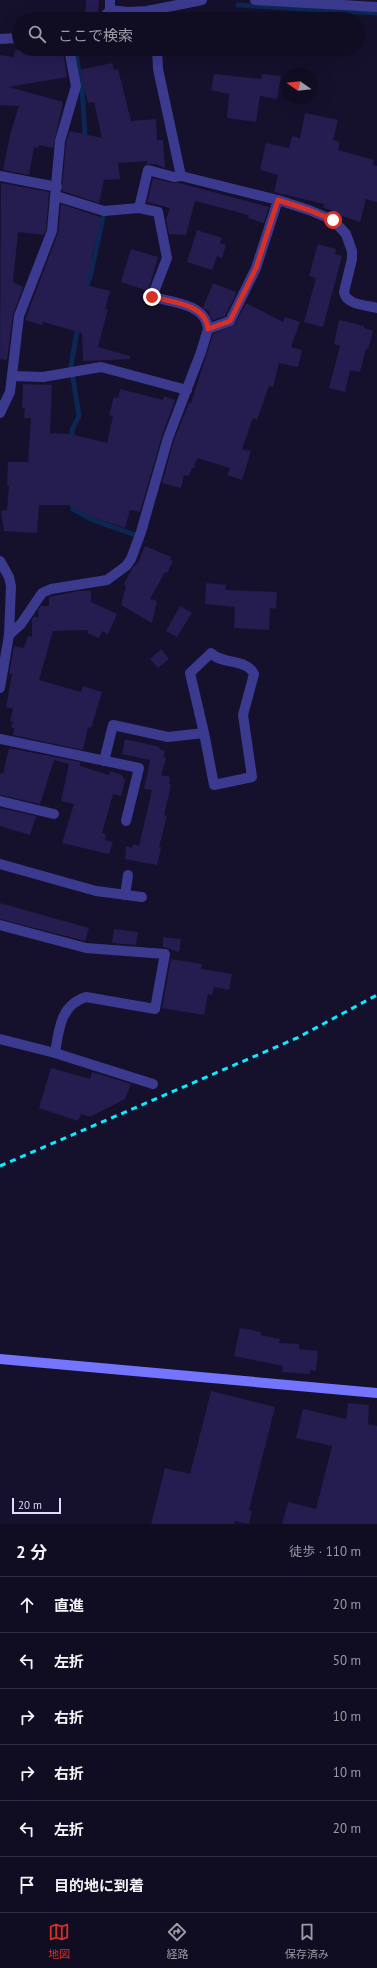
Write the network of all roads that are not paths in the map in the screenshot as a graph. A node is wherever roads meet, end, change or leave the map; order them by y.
1 (202, 0) edge
2 (255, 0) edge
3 (110, 5) edge
4 (377, 7) edge
5 (128, 12) edge
6 (160, 12) edge
7 (12, 38) edge
8 (0, 39) edge
9 (70, 56) edge
10 (157, 56) edge
11 (0, 176) edge
12 (181, 176) junction
13 (56, 192) junction
14 (278, 200) junction
15 (139, 208) junction
16 (377, 308) edge
17 (208, 329) junction
18 (12, 376) junction
19 (186, 390) junction
20 (0, 413) edge
21 (0, 562) edge
22 (9, 635) junction
23 (0, 688) edge
24 (204, 733) junction
25 (0, 739) edge
26 (104, 761) junction
27 (0, 801) edge
28 (54, 814) dead end
29 (126, 822) dead end
30 (0, 864) edge
31 (128, 875) dead end
32 (125, 895) junction
33 (142, 897) dead end
34 (0, 925) edge
35 (0, 1039) edge
36 (55, 1053) junction
37 (152, 1084) dead end
38 (0, 1359) edge
39 (377, 1393) edge

1 - 6 street
2 - 4 street
3 - 5 street
7 - 8 street
9 - 13 street
10 - 12 street
11 - 13 street
12 - 14 street
12 - 15 street
13 - 15 street
13 - 18 street
14 - 16 street
14 - 17 street
15 - 17 street
17 - 19 street
18 - 19 street
18 - 20 street
19 - 22 street
21 - 22 street
22 - 23 street
24 - 24 street
24 - 26 street
25 - 26 street
26 - 29 street
27 - 28 street
30 - 32 street
31 - 32 street
32 - 33 street
34 - 36 street
35 - 36 street
36 - 37 street
38 - 39 street

